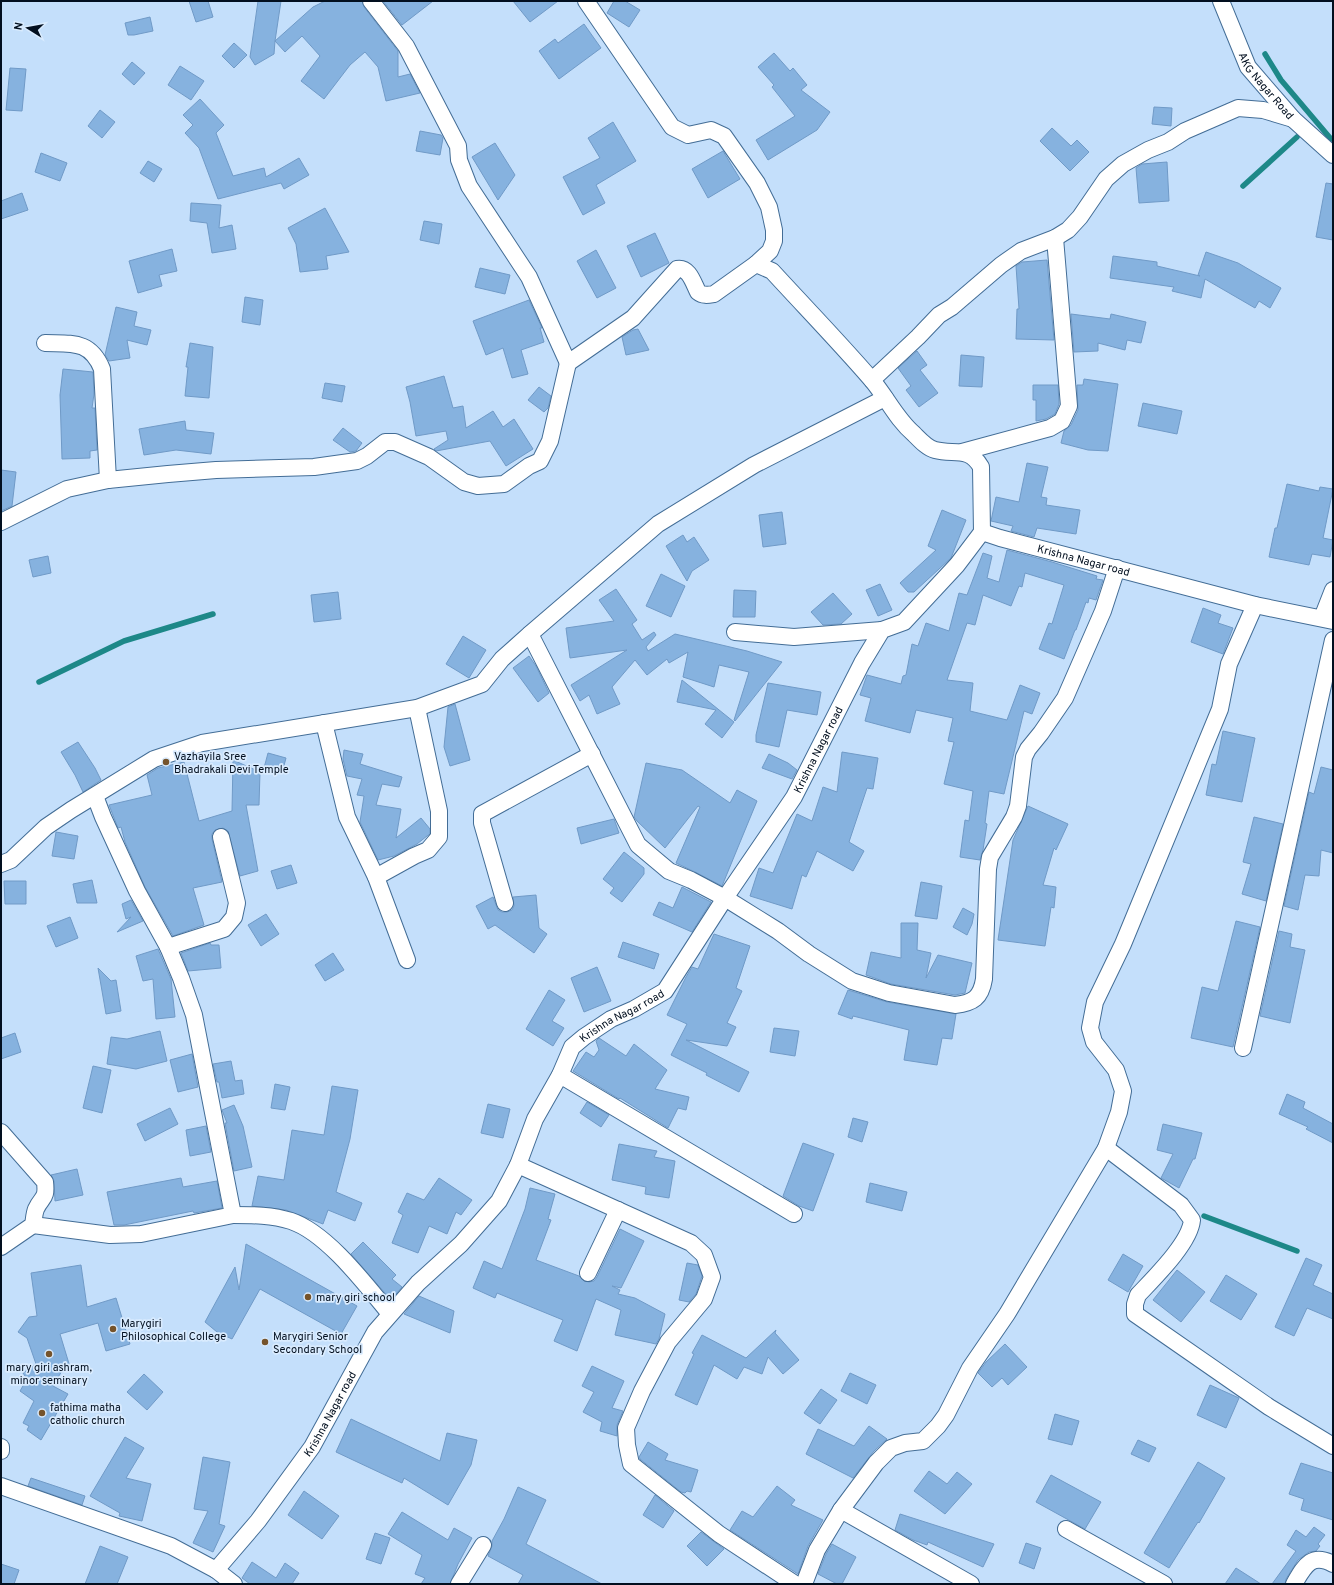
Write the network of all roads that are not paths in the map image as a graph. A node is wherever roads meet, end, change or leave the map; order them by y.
1 (371, 1) edge
2 (586, 1) edge
3 (1221, 1) edge
4 (1293, 119) junction
5 (1333, 155) edge
6 (1055, 238) junction
7 (756, 264) junction
8 (45, 343) dead end
9 (568, 363) junction
10 (872, 380) junction
11 (885, 398) junction
12 (962, 452) junction
13 (108, 480) junction
14 (1, 522) edge
15 (982, 532) junction
16 (1117, 568) junction
17 (1333, 590) edge
18 (1255, 605) junction
19 (1328, 620) edge
20 (882, 630) junction
21 (735, 632) dead end
22 (530, 634) junction
23 (1333, 640) edge
24 (417, 708) junction
25 (324, 723) junction
26 (592, 754) junction
27 (95, 796) junction
28 (221, 837) dead end
29 (1, 864) edge
30 (376, 877) junction
31 (725, 898) junction
32 (505, 903) dead end
33 (168, 947) junction
34 (407, 960) dead end
35 (1243, 1048) dead end
36 (560, 1075) junction
37 (1, 1132) edge
38 (1106, 1148) junction
39 (518, 1165) junction
40 (618, 1210) junction
41 (233, 1214) junction
42 (794, 1214) dead end
43 (34, 1225) junction
44 (1, 1246) edge
45 (588, 1273) dead end
46 (390, 1314) junction
47 (1333, 1446) edge
48 (1, 1447) edge
49 (1, 1451) edge
50 (1, 1486) edge
51 (841, 1510) junction
52 (1066, 1529) dead end
53 (483, 1545) dead end
54 (1333, 1564) edge
55 (216, 1570) junction
56 (234, 1584) edge
57 (459, 1584) edge
58 (795, 1584) edge
59 (804, 1584) edge
60 (971, 1584) edge
61 (1164, 1584) edge
62 (1294, 1584) edge

1 - 9 street
2 - 7 street
3 - 4 street, AKG Nagar Road
4 - 5 street, AKG Nagar Road
4 - 6 street
6 - 10 street
6 - 12 street
7 - 9 street
7 - 10 street
8 - 13 street
9 - 13 street
10 - 11 street
11 - 12 street
11 - 22 street
12 - 15 street
13 - 14 street
15 - 16 street, Krishna Nagar road
15 - 20 street
16 - 18 street, Krishna Nagar road
16 - 31 street
17 - 19 street
18 - 19 street, Krishna Nagar road
18 - 38 street
20 - 21 street
20 - 31 street, Krishna Nagar road
22 - 24 street
22 - 26 street
23 - 35 street
24 - 25 street
24 - 30 street
25 - 27 street
25 - 30 street
26 - 31 street
26 - 32 street
27 - 29 street
27 - 33 street
28 - 33 street
30 - 34 street
31 - 36 street, Krishna Nagar road
33 - 41 street
36 - 39 street, Krishna Nagar road
36 - 42 street
37 - 43 street
38 - 47 street
38 - 51 street
39 - 40 street
39 - 46 street, Krishna Nagar road
40 - 45 street
40 - 58 street
41 - 43 street
41 - 46 street
43 - 44 street
46 - 55 street, Krishna Nagar road
48 - 49 street
50 - 55 street
51 - 59 street
51 - 60 street
52 - 61 street
53 - 57 street
54 - 62 street
55 - 56 street

